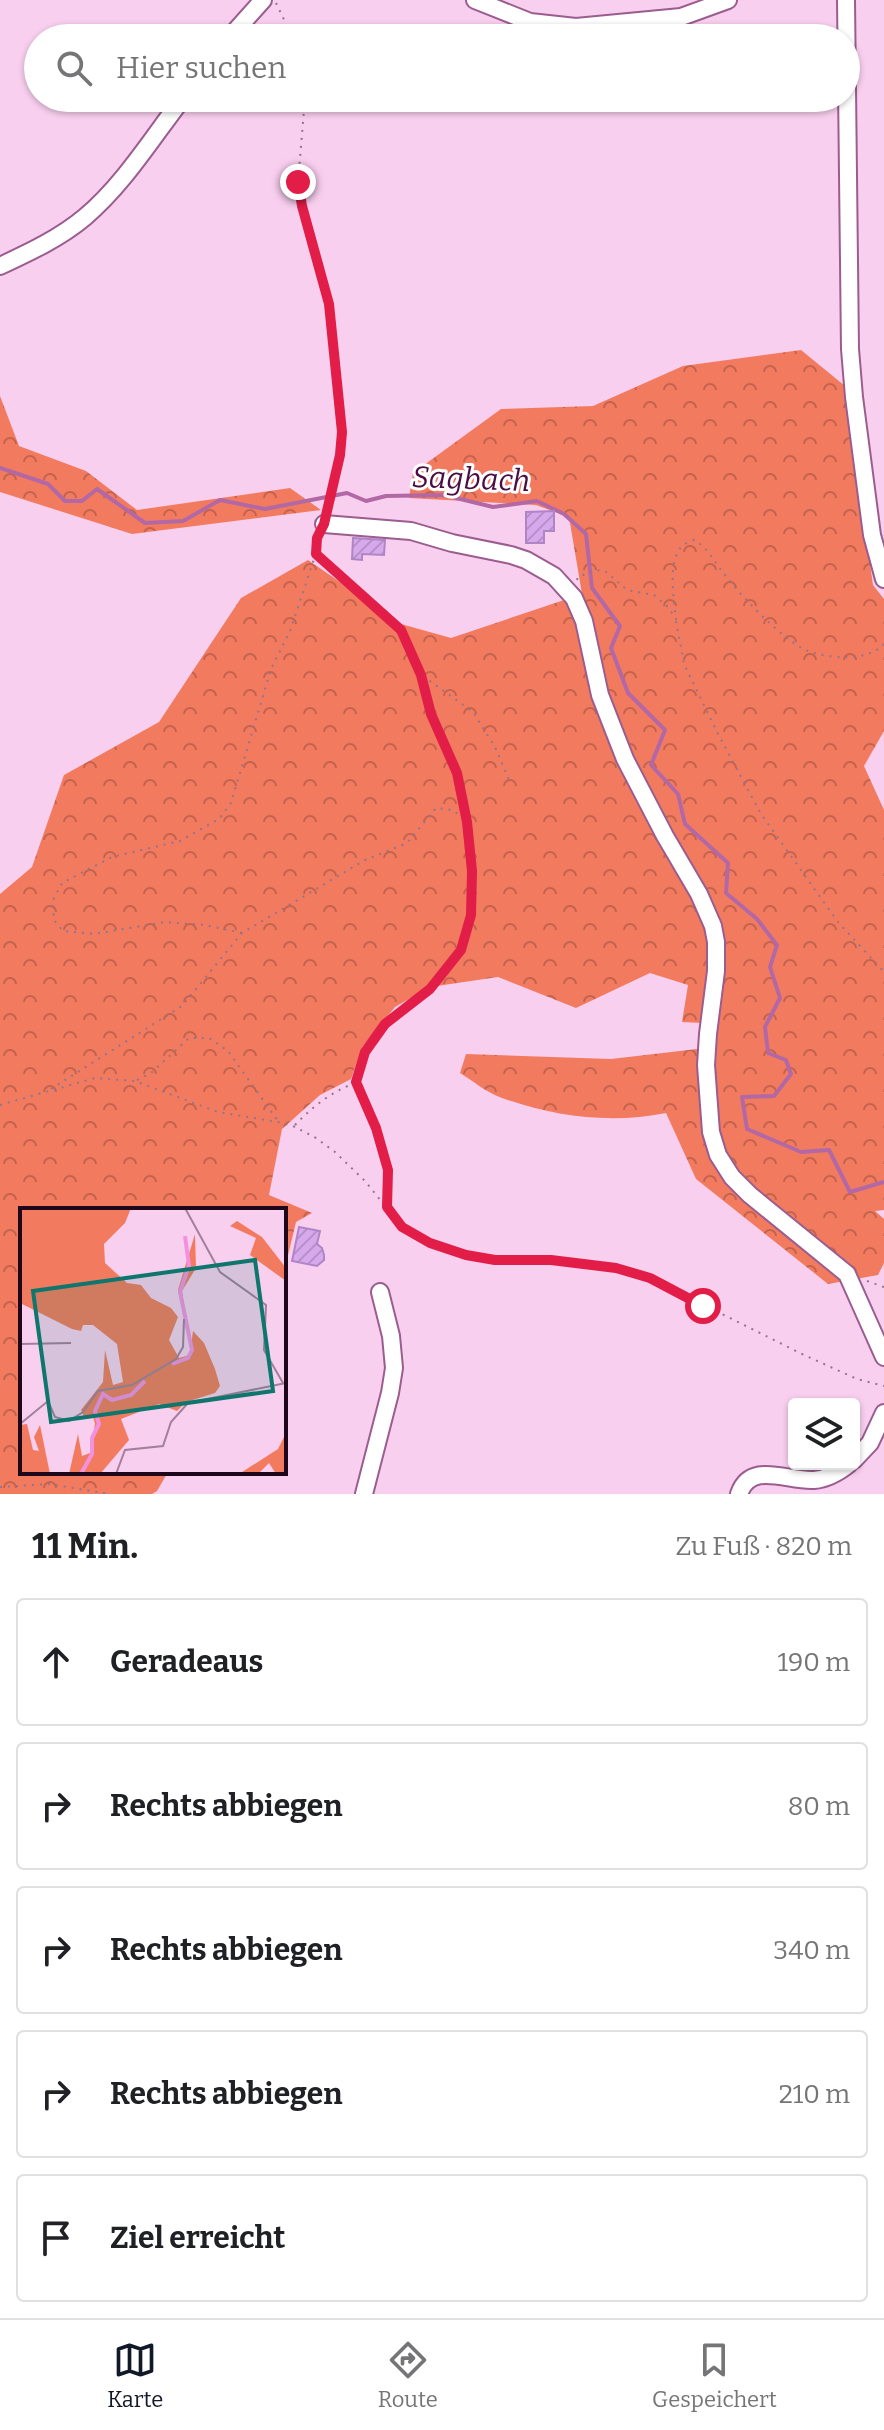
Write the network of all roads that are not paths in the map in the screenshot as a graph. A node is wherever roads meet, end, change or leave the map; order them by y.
1 (263, 0) edge
2 (475, 0) edge
3 (728, 0) edge
4 (846, 0) edge
5 (696, 6) edge
6 (242, 24) edge
7 (540, 24) edge
8 (629, 24) edge
9 (846, 24) edge
10 (172, 112) edge
11 (847, 112) edge
12 (0, 266) edge
13 (324, 524) road end
14 (884, 579) edge
15 (380, 1292) dead end
16 (884, 1357) edge
17 (884, 1413) edge
18 (860, 1453) edge
19 (840, 1470) edge
20 (364, 1494) edge
21 (739, 1494) edge

1 - 6 street
2 - 7 street
3 - 5 street
4 - 9 street
5 - 8 street
10 - 12 street
11 - 14 street
13 - 16 street
15 - 20 street
17 - 18 street
19 - 21 street

